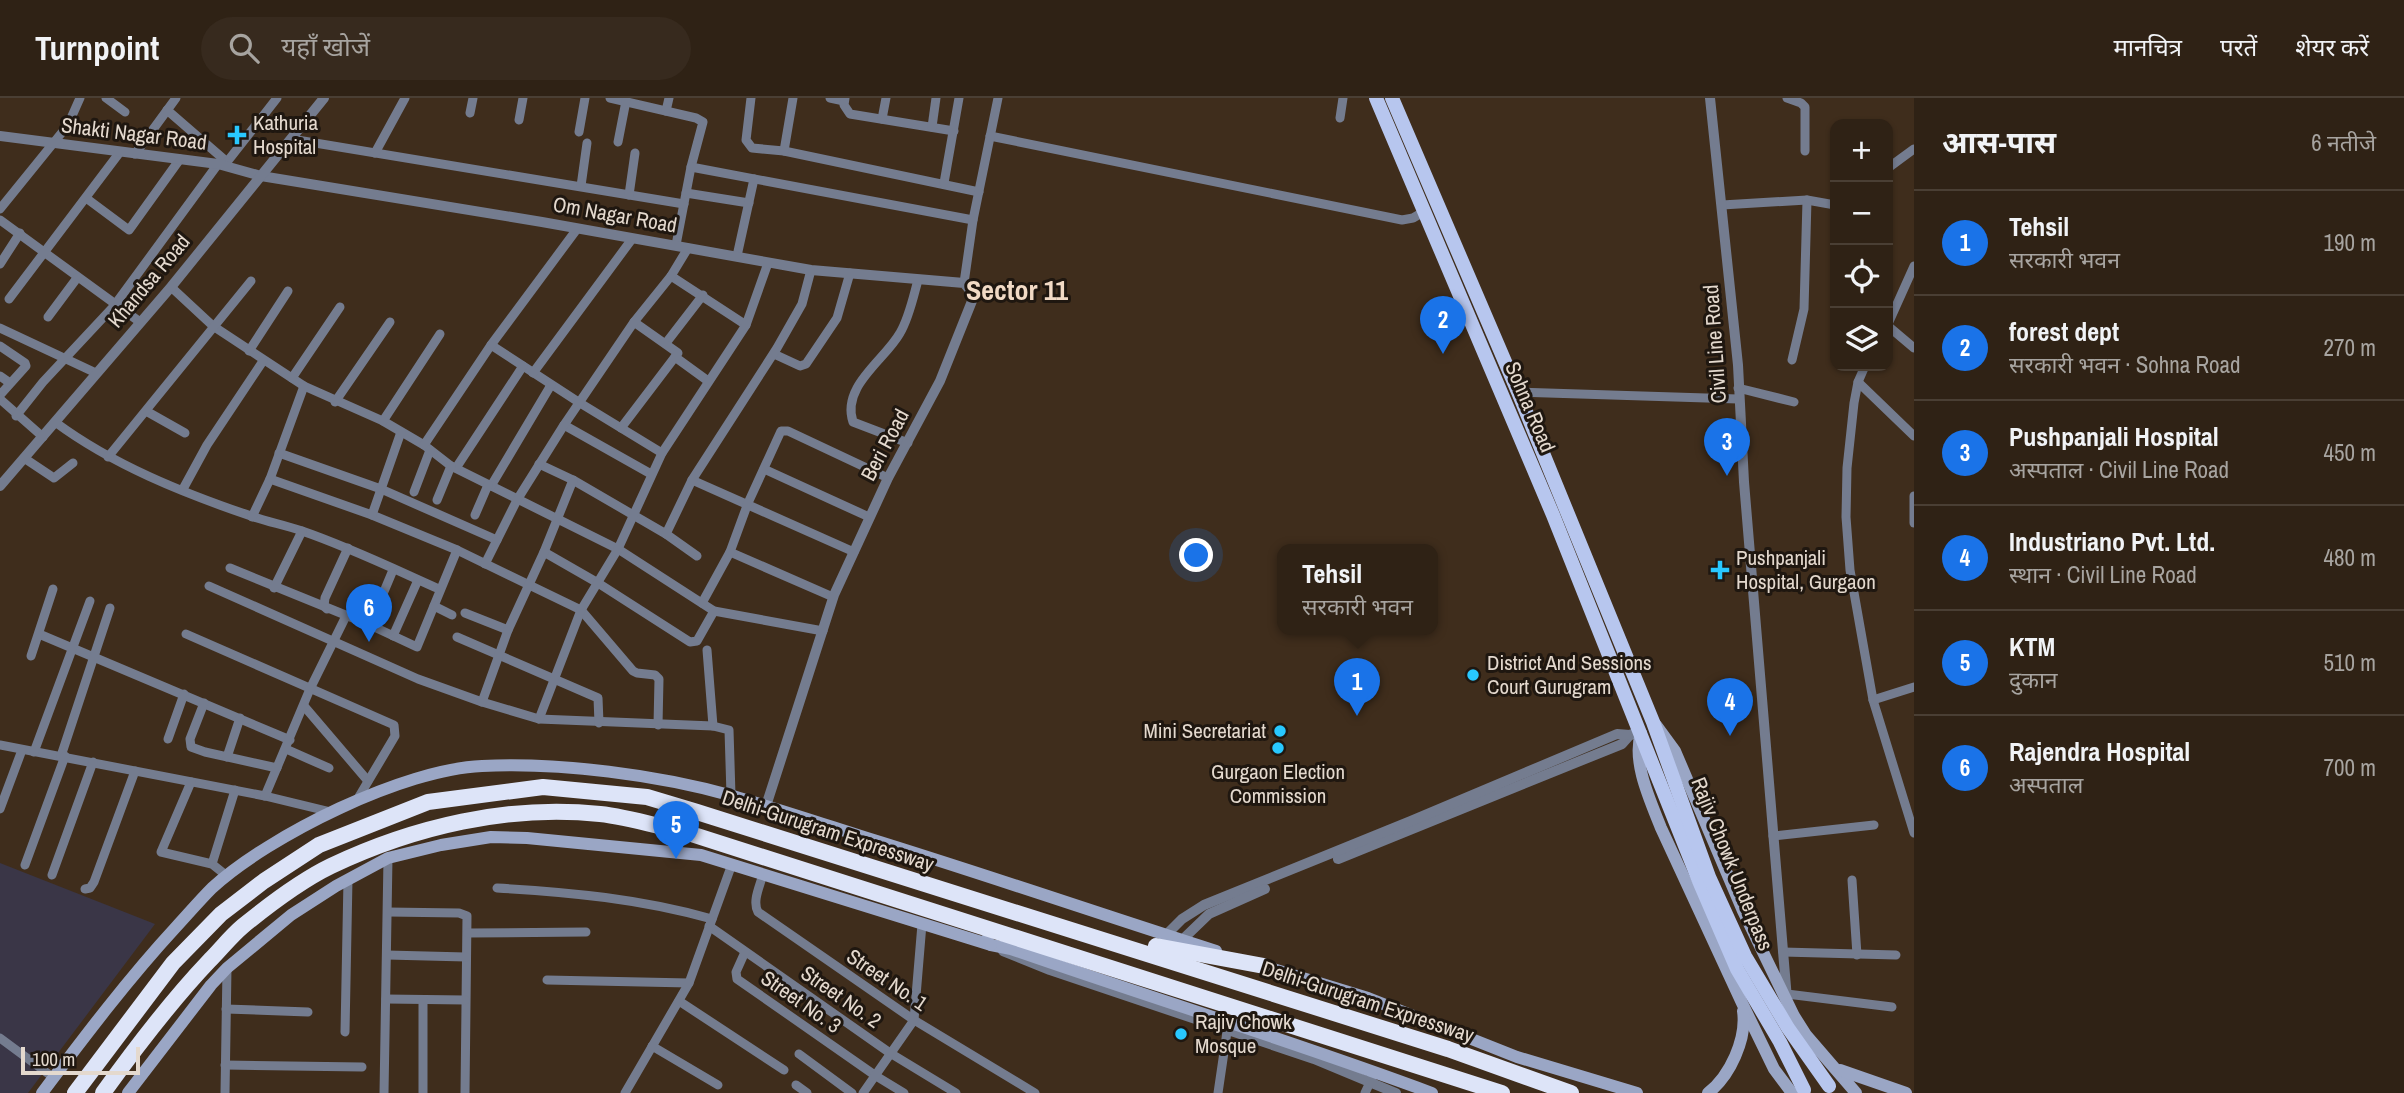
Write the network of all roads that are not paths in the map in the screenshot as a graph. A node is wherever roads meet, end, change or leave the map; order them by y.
1 (80, 98) edge
2 (106, 98) edge
3 (176, 98) edge
4 (277, 98) edge
5 (324, 98) edge
6 (405, 98) edge
7 (473, 98) edge
8 (523, 98) edge
9 (584, 98) edge
10 (610, 98) edge
11 (669, 98) edge
12 (751, 98) edge
13 (793, 98) edge
14 (830, 98) edge
15 (886, 98) edge
16 (936, 98) edge
17 (959, 98) edge
18 (998, 98) edge
19 (1343, 98) edge
20 (1376, 98) edge
21 (1392, 98) edge
22 (1710, 98) edge
23 (1787, 98) edge
24 (845, 99) edge
25 (631, 101) edge
26 (167, 110) junction
27 (667, 111) junction
28 (125, 112) dead end
29 (470, 113) dead end
30 (1340, 118) dead end
31 (883, 119) junction
32 (519, 120) dead end
33 (932, 127) junction
34 (954, 131) junction
35 (579, 132) dead end
36 (0, 136) edge
37 (990, 136) junction
38 (291, 139) junction
39 (618, 142) dead end
40 (53, 143) junction
41 (587, 143) dead end
42 (1914, 149) edge
43 (784, 151) junction
44 (1805, 151) dead end
45 (120, 152) junction
46 (375, 153) junction
47 (635, 153) dead end
48 (135, 154) junction
49 (180, 159) junction
50 (224, 164) junction
51 (1893, 164) edge
52 (691, 167) junction
53 (261, 176) junction
54 (754, 179) junction
55 (944, 183) junction
56 (581, 186) junction
57 (979, 192) junction
58 (686, 193) junction
59 (629, 195) junction
60 (86, 198) junction
61 (1807, 200) junction
62 (749, 203) junction
63 (684, 204) junction
64 (1830, 204) edge
65 (1722, 205) junction
66 (0, 209) edge
67 (1425, 211) junction
68 (0, 220) edge
69 (973, 220) junction
70 (577, 229) junction
71 (20, 233) junction
72 (632, 239) junction
73 (676, 246) junction
74 (688, 248) junction
75 (46, 252) junction
76 (737, 256) junction
77 (768, 262) junction
78 (0, 264) edge
79 (1914, 266) edge
80 (811, 270) junction
81 (850, 273) junction
82 (671, 275) junction
83 (77, 278) junction
84 (251, 281) dead end
85 (918, 281) junction
86 (964, 283) junction
87 (171, 287) junction
88 (288, 291) dead end
89 (703, 295) junction
90 (9, 299) dead end
91 (114, 306) junction
92 (340, 307) dead end
93 (1893, 314) edge
94 (48, 317) dead end
95 (140, 322) junction
96 (390, 322) dead end
97 (634, 322) junction
98 (214, 326) junction
99 (746, 326) junction
100 (0, 328) edge
101 (1893, 329) edge
102 (440, 334) dead end
103 (666, 343) junction
104 (491, 345) junction
105 (0, 346) edge
106 (1914, 348) edge
107 (249, 351) junction
108 (774, 354) junction
109 (676, 357) junction
110 (64, 358) junction
111 (1791, 360) dead end
112 (263, 361) junction
113 (523, 366) junction
114 (1863, 371) edge
115 (96, 373) junction
116 (533, 373) junction
117 (0, 376) edge
118 (292, 378) junction
119 (708, 381) junction
120 (10, 383) junction
121 (1858, 383) junction
122 (551, 385) junction
123 (304, 386) junction
124 (1518, 392) junction
125 (1738, 394) junction
126 (0, 397) edge
127 (335, 402) junction
128 (1794, 402) dead end
129 (580, 403) junction
130 (146, 411) junction
131 (16, 415) junction
132 (383, 421) junction
133 (55, 422) junction
134 (564, 425) junction
135 (621, 428) junction
136 (401, 432) junction
137 (185, 433) dead end
138 (1914, 436) edge
139 (43, 437) junction
140 (908, 443) junction
141 (427, 448) junction
142 (279, 453) junction
143 (662, 453) junction
144 (108, 457) junction
145 (24, 458) junction
146 (73, 463) dead end
147 (539, 464) junction
148 (454, 467) junction
149 (764, 469) junction
150 (651, 474) junction
151 (888, 478) junction
152 (270, 479) junction
153 (2, 480) edge
154 (573, 480) junction
155 (692, 480) junction
156 (490, 485) junction
157 (183, 489) junction
158 (381, 489) junction
159 (414, 492) dead end
160 (1914, 496) edge
161 (437, 500) dead end
162 (517, 500) junction
163 (748, 503) junction
164 (1913, 513) edge
165 (633, 514) junction
166 (372, 515) junction
167 (475, 515) dead end
168 (252, 517) junction
169 (869, 517) junction
170 (557, 518) junction
171 (1914, 523) edge
172 (302, 531) junction
173 (666, 534) junction
174 (497, 540) junction
175 (348, 548) junction
176 (618, 549) junction
177 (457, 550) junction
178 (544, 552) junction
179 (730, 552) junction
180 (853, 552) junction
181 (697, 556) dead end
182 (485, 564) junction
183 (230, 568) dead end
184 (393, 570) junction
185 (418, 580) junction
186 (598, 583) junction
187 (209, 586) dead end
188 (529, 586) junction
189 (274, 588) junction
190 (53, 589) dead end
191 (439, 589) junction
192 (833, 597) junction
193 (90, 601) dead end
194 (702, 603) junction
195 (434, 606) junction
196 (110, 608) dead end
197 (327, 609) junction
198 (582, 610) junction
199 (714, 611) junction
200 (465, 613) dead end
201 (452, 615) dead end
202 (346, 616) junction
203 (370, 625) junction
204 (508, 630) junction
205 (823, 631) junction
206 (39, 634) junction
207 (186, 634) dead end
208 (393, 636) junction
209 (457, 637) dead end
210 (332, 640) junction
211 (72, 648) junction
212 (707, 650) dead end
213 (499, 655) junction
214 (31, 656) dead end
215 (92, 658) junction
216 (554, 678) junction
217 (1914, 687) edge
218 (310, 689) junction
219 (184, 694) junction
220 (1873, 700) junction
221 (482, 702) junction
222 (204, 703) junction
223 (304, 706) junction
224 (240, 718) junction
225 (539, 719) junction
226 (1653, 722) junction
227 (599, 723) junction
228 (658, 725) junction
229 (713, 726) junction
230 (1637, 733) junction
231 (168, 739) dead end
232 (288, 745) junction
233 (0, 746) edge
234 (22, 750) junction
235 (34, 752) junction
236 (63, 756) junction
237 (227, 757) junction
238 (93, 762) junction
239 (277, 768) junction
240 (329, 768) dead end
241 (135, 771) junction
242 (368, 781) junction
243 (191, 782) junction
244 (235, 790) junction
245 (731, 795) junction
246 (265, 796) junction
247 (357, 802) junction
248 (766, 806) junction
249 (0, 809) edge
250 (331, 812) junction
251 (1874, 825) dead end
252 (1914, 832) edge
253 (1773, 836) junction
254 (388, 858) junction
255 (212, 864) junction
256 (732, 864) junction
257 (25, 865) dead end
258 (763, 874) junction
259 (52, 875) dead end
260 (227, 876) junction
261 (348, 879) junction
262 (1852, 880) dead end
263 (497, 888) dead end
264 (85, 889) dead end
265 (1004, 909) junction
266 (388, 912) junction
267 (710, 923) junction
268 (966, 923) junction
269 (922, 924) junction
270 (586, 932) dead end
271 (468, 933) junction
272 (1166, 935) junction
273 (1182, 940) junction
274 (991, 945) junction
275 (745, 952) junction
276 (1783, 953) junction
277 (387, 955) junction
278 (1857, 955) junction
279 (1896, 955) dead end
280 (466, 957) junction
281 (1264, 966) junction
282 (227, 968) junction
283 (547, 980) dead end
284 (689, 982) junction
285 (386, 999) junction
286 (423, 1000) junction
287 (465, 1000) junction
288 (1787, 1000) junction
289 (678, 1001) junction
290 (1742, 1003) junction
291 (1892, 1006) dead end
292 (226, 1009) junction
293 (309, 1012) dead end
294 (914, 1020) junction
295 (1228, 1025) junction
296 (345, 1032) dead end
297 (0, 1038) edge
298 (652, 1046) junction
299 (799, 1054) dead end
300 (890, 1054) junction
301 (1735, 1056) junction
302 (225, 1065) junction
303 (362, 1068) dead end
304 (784, 1070) dead end
305 (1840, 1073) junction
306 (876, 1076) junction
307 (54, 1078) junction
308 (1370, 1082) edge
309 (718, 1085) dead end
310 (796, 1085) dead end
311 (1829, 1086) dead end
312 (627, 1092) edge
313 (1798, 1092) edge
314 (1855, 1092) edge
315 (42, 1093) edge
316 (75, 1093) edge
317 (103, 1093) edge
318 (128, 1093) edge
319 (225, 1093) edge
320 (384, 1093) edge
321 (423, 1093) edge
322 (465, 1093) edge
323 (807, 1093) edge
324 (852, 1093) edge
325 (863, 1093) edge
326 (904, 1093) edge
327 (956, 1093) edge
328 (1035, 1093) edge
329 (1218, 1093) edge
330 (1396, 1093) edge
331 (1432, 1093) edge
332 (1502, 1093) edge
333 (1571, 1093) edge
334 (1637, 1093) edge
335 (1708, 1093) edge
336 (1726, 1093) edge
337 (1906, 1093) edge

1 - 40 street
2 - 28 street
3 - 26 street
4 - 50 street
5 - 38 street, Khandsa Road
6 - 46 street
7 - 29 street
8 - 32 street
9 - 35 street
10 - 25 street
11 - 27 street
12 - 43 street
13 - 43 street
14 - 24 street
15 - 31 street
16 - 33 street
17 - 34 street
18 - 37 street, Beri Road
19 - 30 street
20 - 67 main road, Sohna Road
21 - 124 main road, Sohna Road
22 - 65 street, Civil Line Road
23 - 44 street
24 - 31 street
25 - 27 street
25 - 39 street
26 - 48 street
26 - 50 street
27 - 52 street
31 - 33 street
33 - 34 street
34 - 55 street
36 - 40 street, Shakti Nagar Road
37 - 57 street, Beri Road
37 - 67 street
38 - 46 street
38 - 53 street, Khandsa Road
40 - 45 street, Shakti Nagar Road
40 - 66 street
41 - 56 street
42 - 51 street
43 - 55 street
45 - 48 street, Shakti Nagar Road
45 - 60 street
46 - 56 street
47 - 59 street
48 - 49 street, Shakti Nagar Road
49 - 50 street, Shakti Nagar Road
49 - 60 street
50 - 53 street, Shakti Nagar Road
50 - 91 street
52 - 54 street
52 - 58 street
53 - 70 street, Om Nagar Road
53 - 87 street, Khandsa Road
54 - 62 street
54 - 69 street
55 - 57 street
56 - 59 street
57 - 69 street, Beri Road
58 - 62 street
58 - 63 street
59 - 63 street
60 - 75 street
61 - 64 street
61 - 65 street
61 - 111 street
62 - 76 street
63 - 73 street
65 - 125 street, Civil Line Road
67 - 230 main road, Sohna Road
68 - 71 street
69 - 86 street, Beri Road
70 - 72 street, Om Nagar Road
70 - 104 street
71 - 75 street
71 - 78 street
72 - 73 street, Om Nagar Road
72 - 116 street
73 - 74 street, Om Nagar Road
74 - 76 street, Om Nagar Road
74 - 82 street
75 - 83 street
75 - 90 street
76 - 77 street, Om Nagar Road
77 - 80 street, Om Nagar Road
77 - 99 street
79 - 93 street
80 - 81 street, Om Nagar Road
80 - 108 street
81 - 85 street, Om Nagar Road
81 - 108 street
82 - 89 street
82 - 97 street
83 - 91 street
83 - 94 street
84 - 98 street
85 - 86 street, Om Nagar Road
85 - 140 street
86 - 140 street, Beri Road
87 - 95 street, Khandsa Road
87 - 98 street
88 - 107 street
89 - 99 street
89 - 103 street
91 - 95 street
91 - 110 street
92 - 118 street
95 - 115 street, Khandsa Road
96 - 127 street
97 - 103 street
97 - 129 street
98 - 107 street
98 - 130 street
99 - 119 street
100 - 110 street
101 - 106 street
102 - 132 street
103 - 109 street
104 - 113 street
104 - 141 street
105 - 120 street
107 - 112 street
108 - 155 street
109 - 119 street
109 - 135 street
110 - 115 street
110 - 131 street
112 - 118 street
112 - 157 street
113 - 116 street
113 - 148 street
114 - 121 street
115 - 133 street, Khandsa Road
116 - 122 street
117 - 120 street
118 - 123 street
119 - 143 street
120 - 126 street
121 - 138 street
121 - 220 street
122 - 129 street
122 - 156 street
123 - 127 street
123 - 142 street
124 - 125 street
124 - 226 main road, Sohna Road
125 - 128 street
125 - 253 street, Civil Line Road
126 - 131 street
127 - 132 street
129 - 134 street
129 - 135 street
130 - 137 street
130 - 144 street
131 - 139 street
132 - 136 street
133 - 139 street, Khandsa Road
133 - 144 street
134 - 147 street
134 - 150 street
135 - 143 street
136 - 141 street
136 - 158 street
139 - 145 street, Khandsa Road
140 - 151 street, Beri Road
141 - 148 street
141 - 159 street
142 - 152 street
142 - 158 street
143 - 150 street
144 - 157 street
145 - 146 street
145 - 153 street, Khandsa Road
147 - 154 street
147 - 162 street
148 - 156 street
148 - 161 street
149 - 151 street
149 - 163 street
149 - 169 street
150 - 165 street
151 - 169 street, Beri Road
152 - 166 street
152 - 168 street
154 - 165 street
154 - 170 street
155 - 163 street
155 - 173 street
156 - 162 street
156 - 167 street
157 - 168 street
158 - 166 street
158 - 174 street
160 - 164 street
162 - 170 street
162 - 174 street
163 - 179 street
163 - 180 street
164 - 171 street
165 - 173 street
165 - 176 street
166 - 177 street
168 - 172 street
169 - 180 street, Beri Road
170 - 176 street
170 - 178 street
172 - 175 street
172 - 189 street
173 - 181 street
174 - 182 street
175 - 184 street
175 - 197 street
176 - 186 street
176 - 194 street
177 - 182 street
177 - 191 street
178 - 186 street
178 - 188 street
179 - 192 street
179 - 194 street
180 - 192 street, Beri Road
182 - 188 street
183 - 189 street
184 - 185 street
184 - 203 street
185 - 191 street
185 - 208 street
186 - 198 street
186 - 199 street
187 - 210 street
188 - 198 street
188 - 204 street
189 - 197 street
190 - 206 street
191 - 195 street
192 - 205 street, Beri Road
193 - 211 street
194 - 199 street
195 - 201 street
195 - 208 street
196 - 215 street
197 - 202 street
198 - 216 street
198 - 228 street
199 - 205 street
200 - 204 street
202 - 203 street
202 - 210 street
203 - 208 street
204 - 213 street
205 - 248 street, Beri Road
206 - 211 street
206 - 214 street
207 - 218 street
209 - 213 street
210 - 218 street
210 - 221 street
211 - 215 street
211 - 235 street
212 - 229 street
213 - 216 street
213 - 221 street
215 - 219 street
215 - 236 street
216 - 225 street
216 - 227 street
217 - 220 street
218 - 223 street
218 - 242 street
219 - 222 street
219 - 231 street
220 - 252 street
221 - 225 street
222 - 224 street
222 - 237 street
223 - 232 street
223 - 242 street
224 - 232 street
224 - 237 street
225 - 227 street
226 - 288 main road
226 - 311 main road, Rajiv Chowk Underpass
227 - 228 street
228 - 229 street
229 - 245 street
230 - 272 street
230 - 273 street
230 - 290 main road
230 - 313 main road, Rajiv Chowk Underpass
232 - 239 street
232 - 240 street
233 - 234 street
234 - 235 street
234 - 249 street
235 - 236 street
236 - 238 street
236 - 257 street
237 - 239 street
238 - 241 street
238 - 259 street
239 - 246 street
241 - 243 street
241 - 264 street
242 - 247 street
243 - 244 street
243 - 255 street
244 - 246 street
244 - 255 street
245 - 247 main road
245 - 248 main road
246 - 250 street
247 - 250 main road
248 - 272 main road
250 - 260 main road
251 - 253 street
253 - 276 street, Civil Line Road
254 - 256 main road
254 - 261 main road
254 - 266 street
255 - 260 street
256 - 258 main road
256 - 267 street
258 - 269 main road
258 - 294 street, Street No. 1
260 - 307 main road
261 - 282 main road
261 - 296 street
262 - 278 street
263 - 267 street
265 - 281 highway
265 - 316 highway, Delhi-Gurugram Expressway
265 - 333 highway, Delhi-Gurugram Expressway
266 - 271 street
266 - 277 street
267 - 275 street, Street No. 2
267 - 284 street
268 - 274 main road
268 - 317 highway
268 - 332 highway
269 - 274 main road
269 - 294 street
270 - 271 street
271 - 280 street
272 - 273 main road
273 - 281 main road
274 - 295 main road
275 - 300 street, Street No. 2
275 - 306 street, Street No. 3
276 - 278 street
276 - 288 street, Civil Line Road
277 - 280 street
277 - 285 street
278 - 279 street
280 - 287 street
281 - 334 main road
282 - 292 street
282 - 318 main road
283 - 284 street
284 - 289 street
285 - 286 street
285 - 320 street
286 - 287 street
286 - 321 street
287 - 322 street
288 - 291 street
288 - 305 main road
289 - 298 street
289 - 304 street
290 - 301 main road
290 - 313 main road
292 - 293 street
292 - 302 street
294 - 300 street
294 - 328 street, Street No. 1
295 - 308 main road
295 - 329 street
297 - 307 street
298 - 309 street
298 - 312 street
299 - 324 street
300 - 306 street
300 - 327 street, Street No. 2
301 - 335 main road
301 - 336 main road
302 - 303 street
302 - 319 street
305 - 314 main road
305 - 337 main road
306 - 325 street
306 - 326 street, Street No. 3
307 - 315 main road
308 - 330 street
308 - 331 main road
310 - 323 street

